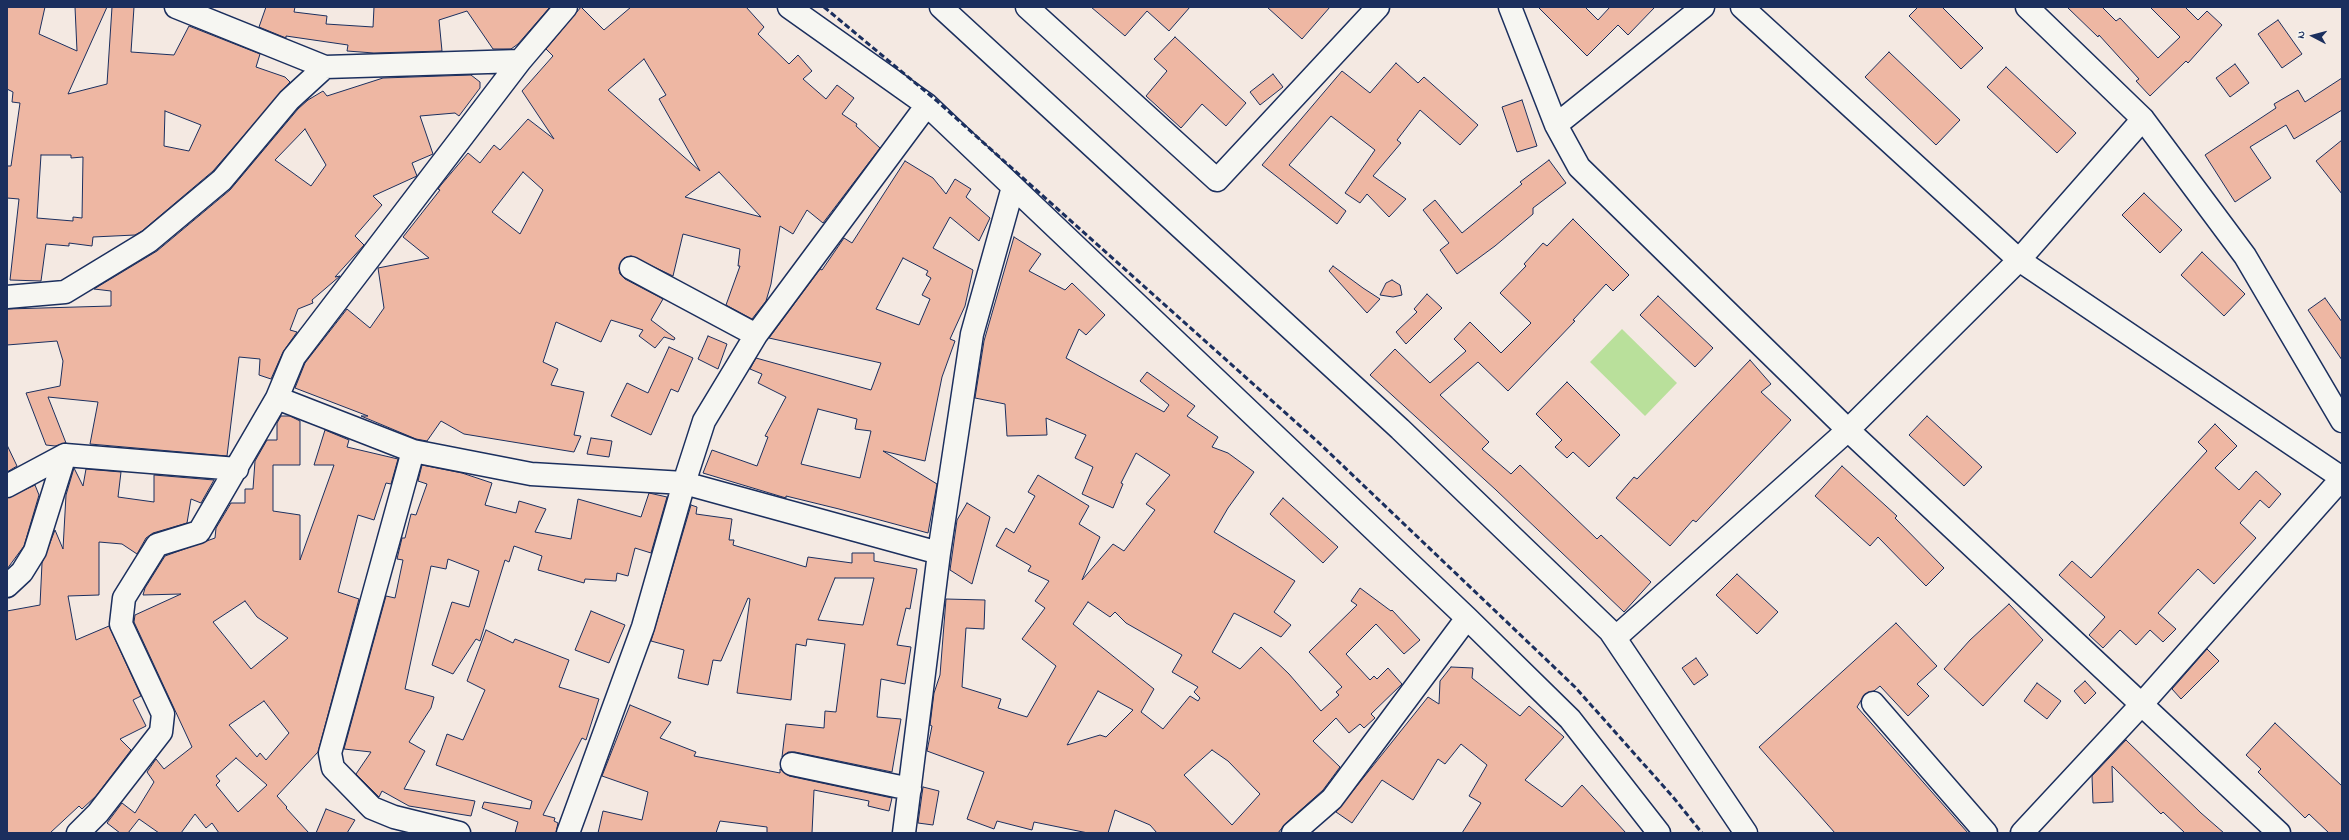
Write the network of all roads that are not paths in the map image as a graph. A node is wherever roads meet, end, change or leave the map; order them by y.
1 (176, 7) edge
2 (566, 7) edge
3 (789, 7) edge
4 (941, 7) edge
5 (1027, 7) edge
6 (1378, 7) edge
7 (1510, 7) edge
8 (1703, 7) edge
9 (1742, 7) edge
10 (2027, 7) edge
11 (520, 61) junction
12 (325, 68) junction
13 (927, 105) junction
14 (2143, 119) junction
15 (1556, 125) junction
16 (1013, 187) junction
17 (2019, 260) junction
18 (631, 268) dead end
19 (7, 296) edge
20 (756, 335) junction
21 (277, 398) junction
22 (2342, 421) edge
23 (1848, 430) junction
24 (413, 451) junction
25 (65, 455) junction
26 (237, 469) junction
27 (2342, 478) edge
28 (684, 483) junction
29 (7, 486) edge
30 (940, 553) junction
31 (7, 586) edge
32 (1467, 618) junction
33 (1615, 638) junction
34 (1872, 703) dead end
35 (2140, 705) junction
36 (792, 764) dead end
37 (910, 789) junction
38 (78, 833) edge
39 (459, 833) edge
40 (568, 833) edge
41 (904, 833) edge
42 (1293, 833) edge
43 (1659, 833) edge
44 (1746, 833) edge
45 (1986, 833) edge
46 (2022, 833) edge
47 (2279, 833) edge

1 - 12 street
2 - 11 street
3 - 13 street
4 - 33 street
5 - 6 street
7 - 15 street
8 - 15 street
9 - 17 street
10 - 14 street
11 - 12 street
11 - 21 street
12 - 19 street
13 - 16 street
13 - 20 street
14 - 17 street
14 - 22 street
15 - 23 street
16 - 30 street
16 - 32 street
17 - 23 street
17 - 27 street
18 - 20 street
20 - 28 street
21 - 24 street
21 - 26 street
23 - 33 street
23 - 35 street
24 - 28 street
24 - 39 street
25 - 26 street
25 - 29 street
25 - 31 street
26 - 38 street
27 - 35 street
28 - 30 street
28 - 40 street
30 - 37 street
32 - 42 street
32 - 43 street
33 - 44 street
34 - 45 street
35 - 46 street
35 - 47 street
36 - 37 street
37 - 41 street

